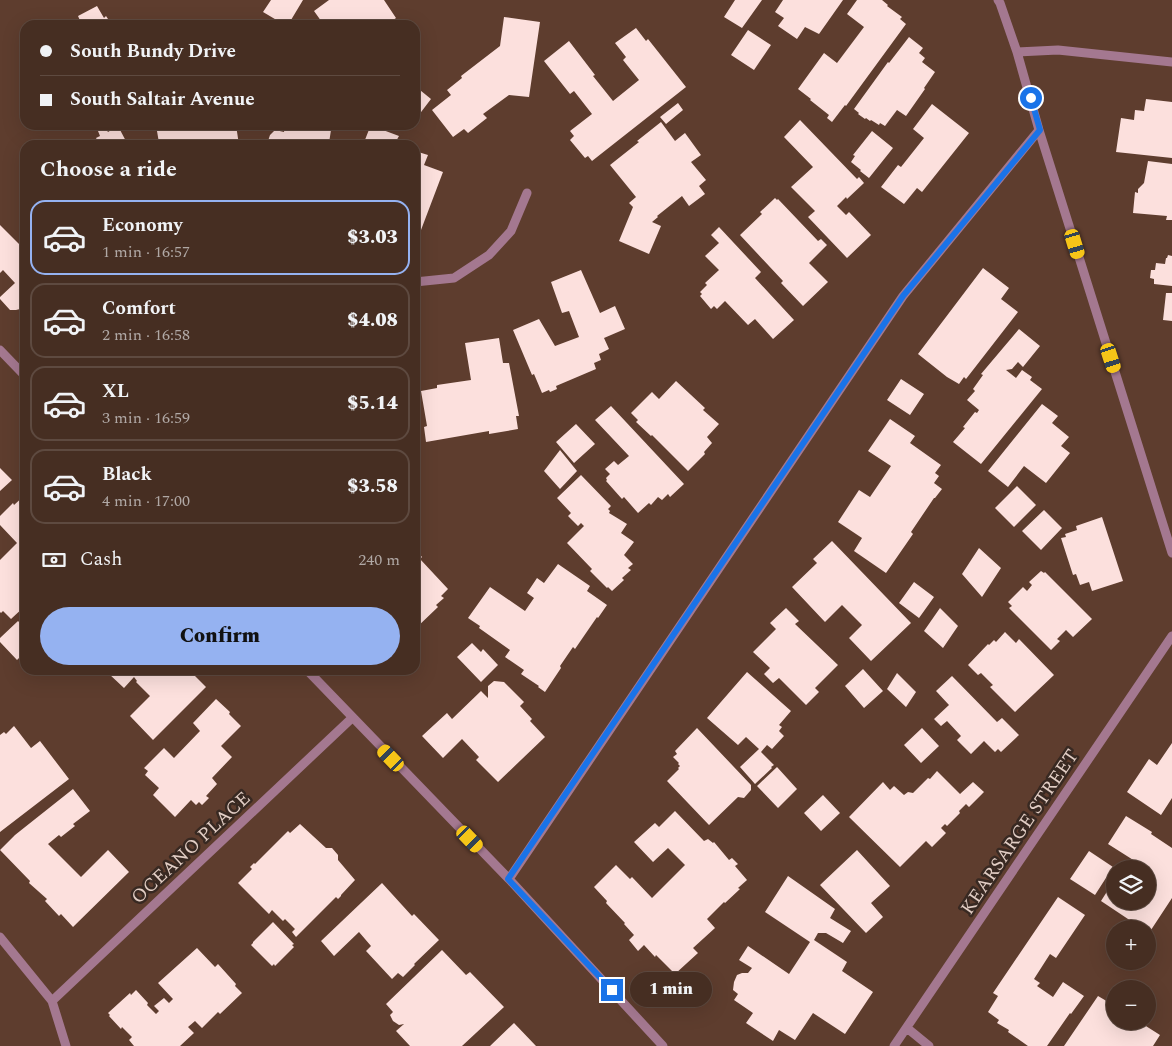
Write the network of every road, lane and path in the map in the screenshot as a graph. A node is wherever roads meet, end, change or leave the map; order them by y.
1 (998, 0) edge
2 (1018, 52) junction
3 (1172, 62) edge
4 (1040, 130) junction
5 (527, 194) dead end
6 (420, 281) edge
7 (0, 350) edge
8 (20, 371) edge
9 (1168, 529) edge
10 (1172, 553) edge
11 (1172, 636) edge
12 (311, 675) edge
13 (352, 718) junction
14 (508, 879) junction
15 (0, 937) edge
16 (52, 1001) junction
17 (907, 1028) junction
18 (66, 1046) edge
19 (663, 1046) edge
20 (894, 1046) edge
21 (929, 1046) edge

1 - 2 street
2 - 3 street
2 - 4 street
4 - 9 street
4 - 14 street
5 - 6 street
7 - 8 street
9 - 10 street
11 - 17 street, KEARSARGE STREET
12 - 13 street
13 - 14 street
13 - 16 street, OCEANO PLACE
14 - 19 street
15 - 16 street
16 - 18 street
17 - 20 street, KEARSARGE STREET
17 - 21 street

